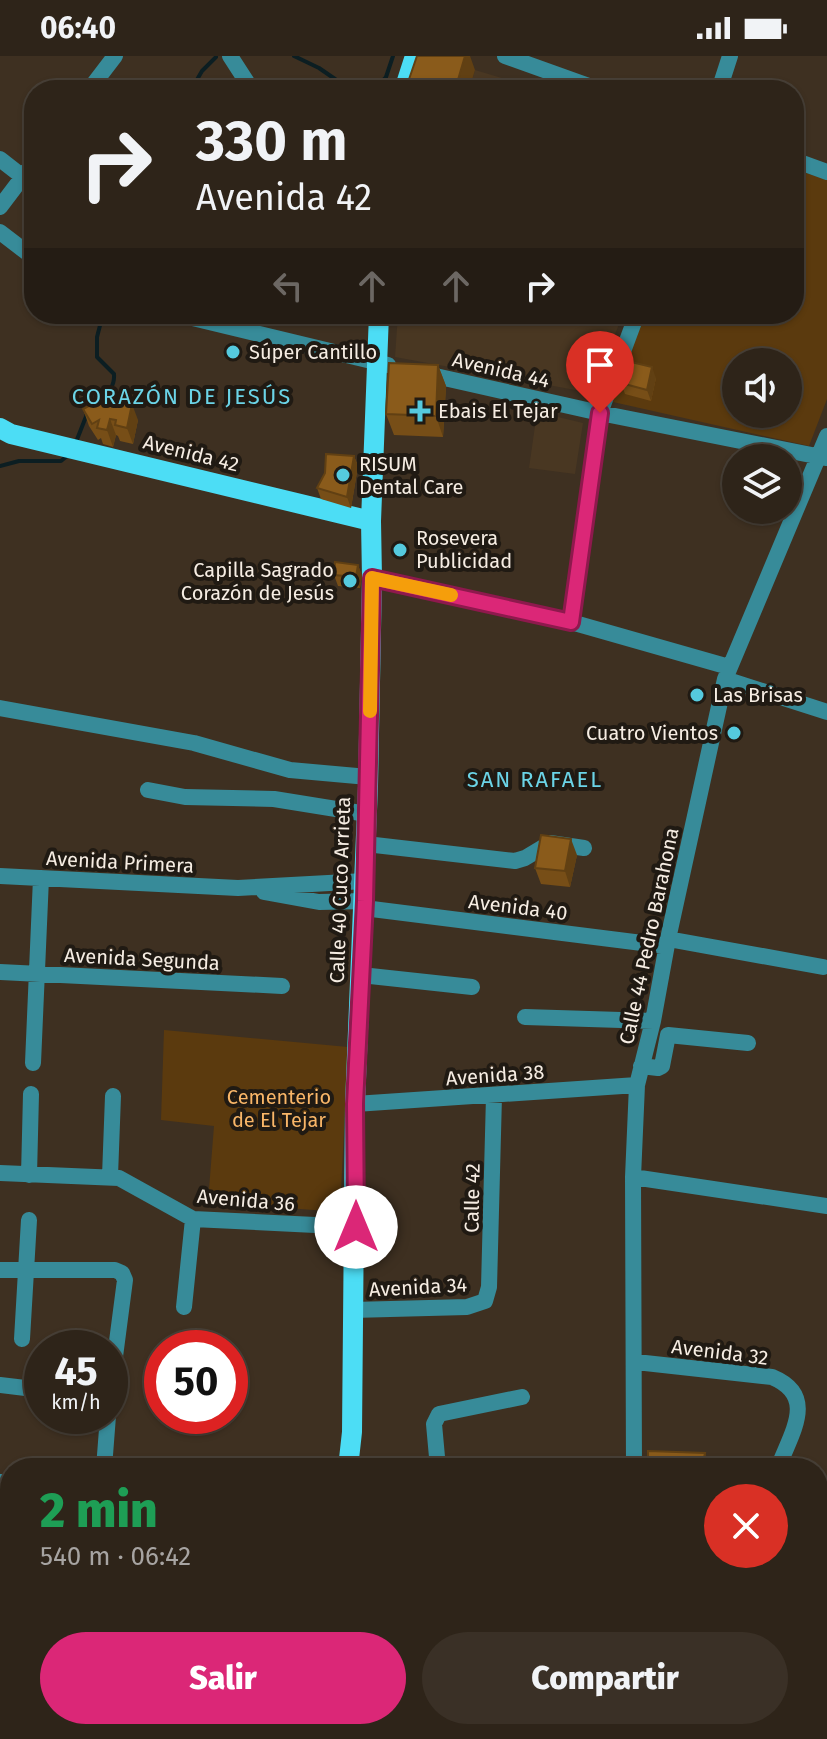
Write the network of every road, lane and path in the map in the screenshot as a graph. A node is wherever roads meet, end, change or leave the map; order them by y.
1 (115, 56) edge
2 (415, 56) edge
3 (505, 56) edge
4 (730, 56) edge
5 (233, 57) edge
6 (97, 80) edge
7 (246, 80) edge
8 (407, 80) edge
9 (572, 80) edge
10 (722, 80) edge
11 (0, 159) edge
12 (804, 164) edge
13 (827, 172) edge
14 (23, 177) joint
15 (0, 207) edge
16 (0, 232) edge
17 (24, 250) edge
18 (217, 324) edge
19 (378, 324) edge
20 (633, 324) edge
21 (375, 362) junction
22 (600, 413) junction
23 (0, 428) edge
24 (825, 446) edge
25 (371, 521) junction
26 (372, 578) junction
27 (571, 622) junction
28 (727, 673) junction
29 (0, 708) edge
30 (827, 712) edge
31 (368, 777) junction
32 (148, 790) dead end
33 (367, 814) junction
34 (366, 844) junction
35 (584, 848) dead end
36 (0, 876) edge
37 (41, 878) junction
38 (364, 897) junction
39 (667, 942) junction
40 (823, 967) dead end
41 (0, 972) edge
42 (37, 974) junction
43 (361, 975) junction
44 (282, 986) dead end
45 (472, 987) dead end
46 (525, 1017) dead end
47 (653, 1021) junction
48 (748, 1043) dead end
49 (33, 1063) dead end
50 (641, 1066) junction
51 (637, 1085) junction
52 (31, 1094) dead end
53 (113, 1096) dead end
54 (494, 1096) junction
55 (355, 1104) junction
56 (0, 1173) edge
57 (29, 1175) junction
58 (110, 1176) junction
59 (633, 1177) junction
60 (827, 1206) edge
61 (193, 1219) junction
62 (29, 1220) dead end
63 (356, 1227) junction
64 (0, 1270) edge
65 (27, 1270) junction
66 (485, 1301) joint
67 (184, 1307) dead end
68 (352, 1310) junction
69 (118, 1330) edge
70 (22, 1339) dead end
71 (636, 1362) junction
72 (0, 1385) edge
73 (24, 1388) edge
74 (522, 1397) dead end
75 (107, 1434) edge
76 (105, 1458) edge
77 (349, 1458) edge
78 (437, 1458) edge
79 (634, 1458) edge
80 (782, 1458) edge

1 - 6 street
2 - 8 main road
3 - 9 street
4 - 10 street
5 - 7 street
11 - 14 street
12 - 13 street
14 - 15 street
16 - 17 street
18 - 21 street, Avenida 44
19 - 21 main road, Calle 40 Cuco Arrieta
20 - 22 street
21 - 22 street, Avenida 44
21 - 25 main road, Calle 40 Cuco Arrieta
22 - 24 street, Avenida 44
22 - 27 street
23 - 25 main road, Avenida 42
24 - 28 street, Calle 44 Pedro Barahona
25 - 26 main road, Calle 40 Cuco Arrieta
26 - 27 street
26 - 31 main road, Calle 40 Cuco Arrieta
27 - 28 street
28 - 30 street
28 - 39 street, Calle 44 Pedro Barahona
29 - 31 street
31 - 33 main road, Calle 40 Cuco Arrieta
32 - 33 street
33 - 34 main road, Calle 40 Cuco Arrieta
34 - 35 street
34 - 38 main road, Calle 40 Cuco Arrieta
36 - 37 street, Avenida Primera
37 - 38 street, Avenida Primera
37 - 42 street
38 - 39 street, Avenida 40
38 - 43 main road, Calle 40 Cuco Arrieta
39 - 40 street, Avenida 40
39 - 47 street, Calle 44 Pedro Barahona
41 - 42 street, Avenida Segunda
42 - 44 street, Avenida Segunda
42 - 49 street
43 - 45 street
43 - 55 main road, Calle 40 Cuco Arrieta
46 - 47 street
47 - 50 street, Calle 44 Pedro Barahona
48 - 50 street
50 - 51 street, Calle 44 Pedro Barahona
51 - 54 street, Avenida 38
51 - 59 street, Calle 44 Pedro Barahona
52 - 57 street
53 - 58 street
54 - 55 street, Avenida 38
54 - 66 street, Calle 42
55 - 63 main road, Calle 40 Cuco Arrieta
56 - 57 street, Avenida 36
57 - 58 street, Avenida 36
58 - 61 street, Avenida 36
59 - 60 street
59 - 71 street, Calle 44 Pedro Barahona
61 - 63 street, Avenida 36
61 - 67 street
62 - 65 street
63 - 68 main road, Calle 40 Cuco Arrieta
64 - 65 street
65 - 69 street
65 - 70 street
66 - 68 street, Avenida 34
68 - 77 main road, Calle 40 Cuco Arrieta
71 - 79 street, Calle 44 Pedro Barahona
71 - 80 street, Avenida 32
72 - 73 street
74 - 78 street
75 - 76 street

